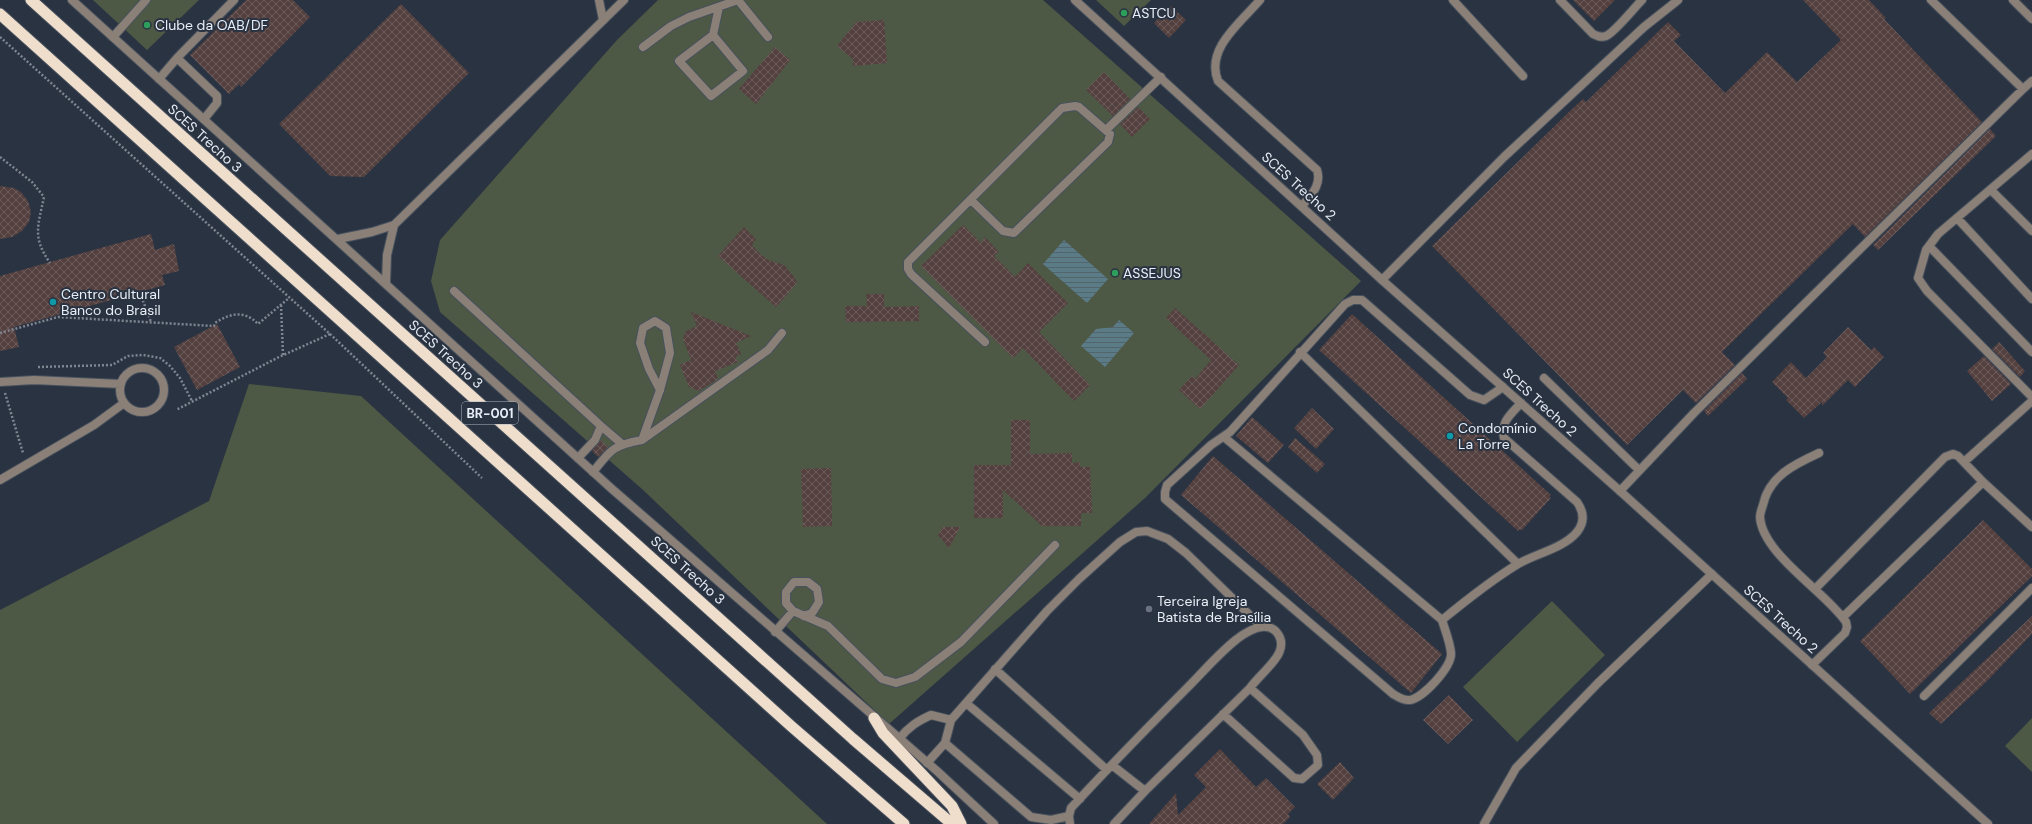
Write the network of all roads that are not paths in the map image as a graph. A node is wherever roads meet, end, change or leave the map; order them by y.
1 (31, 0) edge
2 (72, 0) edge
3 (146, 0) edge
4 (234, 0) edge
5 (599, 0) edge
6 (624, 0) edge
7 (738, 0) edge
8 (1075, 0) edge
9 (1260, 0) edge
10 (1453, 0) edge
11 (1560, 0) edge
12 (1642, 0) edge
13 (1678, 0) edge
14 (1931, 0) edge
15 (2013, 0) edge
16 (719, 7) junction
17 (0, 14) edge
18 (2032, 19) edge
19 (603, 20) junction
20 (713, 35) junction
21 (113, 37) junction
22 (768, 37) dead end
23 (643, 47) dead end
24 (176, 58) junction
25 (1523, 76) dead end
26 (1161, 78) junction
27 (159, 79) junction
28 (2032, 82) edge
29 (2023, 89) junction
30 (204, 119) junction
31 (1106, 130) junction
32 (2030, 159) edge
33 (1991, 190) junction
34 (971, 200) junction
35 (1302, 206) junction
36 (1957, 218) junction
37 (394, 225) junction
38 (2032, 231) edge
39 (338, 239) junction
40 (1929, 246) junction
41 (1382, 280) junction
42 (386, 283) junction
43 (454, 291) dead end
44 (2032, 299) edge
45 (782, 333) dead end
46 (985, 342) dead end
47 (1300, 352) junction
48 (2032, 352) edge
49 (1544, 378) dead end
50 (1, 382) edge
51 (121, 384) junction
52 (1503, 387) junction
53 (660, 390) junction
54 (2032, 397) edge
55 (2032, 401) edge
56 (124, 403) junction
57 (1521, 403) junction
58 (601, 426) junction
59 (1224, 437) junction
60 (642, 440) junction
61 (622, 444) junction
62 (1819, 453) dead end
63 (578, 458) junction
64 (1964, 462) junction
65 (1639, 470) junction
66 (593, 472) junction
67 (0, 480) edge
68 (1983, 482) junction
69 (1620, 491) junction
70 (2032, 527) edge
71 (1054, 545) dead end
72 (1518, 564) junction
73 (1712, 574) junction
74 (2032, 588) edge
75 (1815, 589) junction
76 (793, 611) junction
77 (804, 616) junction
78 (1843, 617) junction
79 (1442, 620) junction
80 (1262, 627) junction
81 (775, 632) junction
82 (1812, 665) junction
83 (995, 669) junction
84 (1250, 688) junction
85 (1924, 696) dead end
86 (966, 703) junction
87 (1223, 714) junction
88 (874, 718) junction
89 (951, 720) junction
90 (899, 739) junction
91 (945, 743) junction
92 (927, 763) junction
93 (1110, 767) junction
94 (1144, 791) junction
95 (1080, 799) junction
96 (1070, 820) edge
97 (904, 824) edge
98 (952, 824) edge
99 (961, 824) edge
100 (994, 824) edge
101 (1114, 824) edge
102 (1484, 824) edge
103 (1988, 824) edge

1 - 98 highway, SCES Trecho 3 / BR-001
2 - 21 street
3 - 21 street
4 - 24 street
5 - 19 street
6 - 19 street
7 - 16 street
7 - 22 street
8 - 26 street, SCES Trecho 2
9 - 35 street
10 - 25 street
11 - 12 street
13 - 41 street
14 - 29 street
15 - 18 street
16 - 20 street
16 - 23 street
17 - 97 highway, BR-001
19 - 37 street
20 - 20 street
21 - 27 street
24 - 27 street
24 - 30 street
26 - 31 street
26 - 35 street, SCES Trecho 2
27 - 30 street
28 - 29 street
29 - 65 street
30 - 39 street
31 - 34 street
31 - 34 street
32 - 33 street
33 - 36 street
33 - 38 street
34 - 46 street
35 - 41 street, SCES Trecho 2
36 - 40 street
36 - 44 street
37 - 39 street
37 - 42 street
39 - 42 street
40 - 48 street
40 - 54 street
41 - 52 street, SCES Trecho 2
42 - 63 street
43 - 58 street
45 - 60 street
47 - 52 street
47 - 59 street
47 - 72 street
49 - 65 street
50 - 51 street
51 - 56 street
51 - 56 street
52 - 57 street, SCES Trecho 2
53 - 53 street
53 - 60 street
55 - 64 street
56 - 67 street
57 - 69 street, SCES Trecho 2
57 - 72 street
58 - 61 street
58 - 63 street
59 - 79 street
59 - 79 street
60 - 61 street
61 - 66 street
62 - 75 street
63 - 66 street
64 - 68 street
64 - 75 street
65 - 69 street
66 - 81 street
68 - 70 street
68 - 78 street
69 - 73 street, SCES Trecho 2
71 - 77 street
72 - 79 street
73 - 82 street, SCES Trecho 2
73 - 102 street
74 - 85 street
75 - 78 street
76 - 77 street
76 - 77 street
76 - 81 street
78 - 82 street
80 - 83 street
80 - 84 street
80 - 93 street
81 - 88 street
82 - 103 street, SCES Trecho 2
83 - 86 street
83 - 93 street
84 - 87 street
84 - 87 street
86 - 89 street
86 - 95 street
87 - 94 street
88 - 90 street
88 - 99 highway
89 - 90 street
89 - 91 street
90 - 92 street
91 - 92 street
91 - 96 street
92 - 100 street
93 - 94 street
93 - 95 street
94 - 101 street
95 - 96 street

